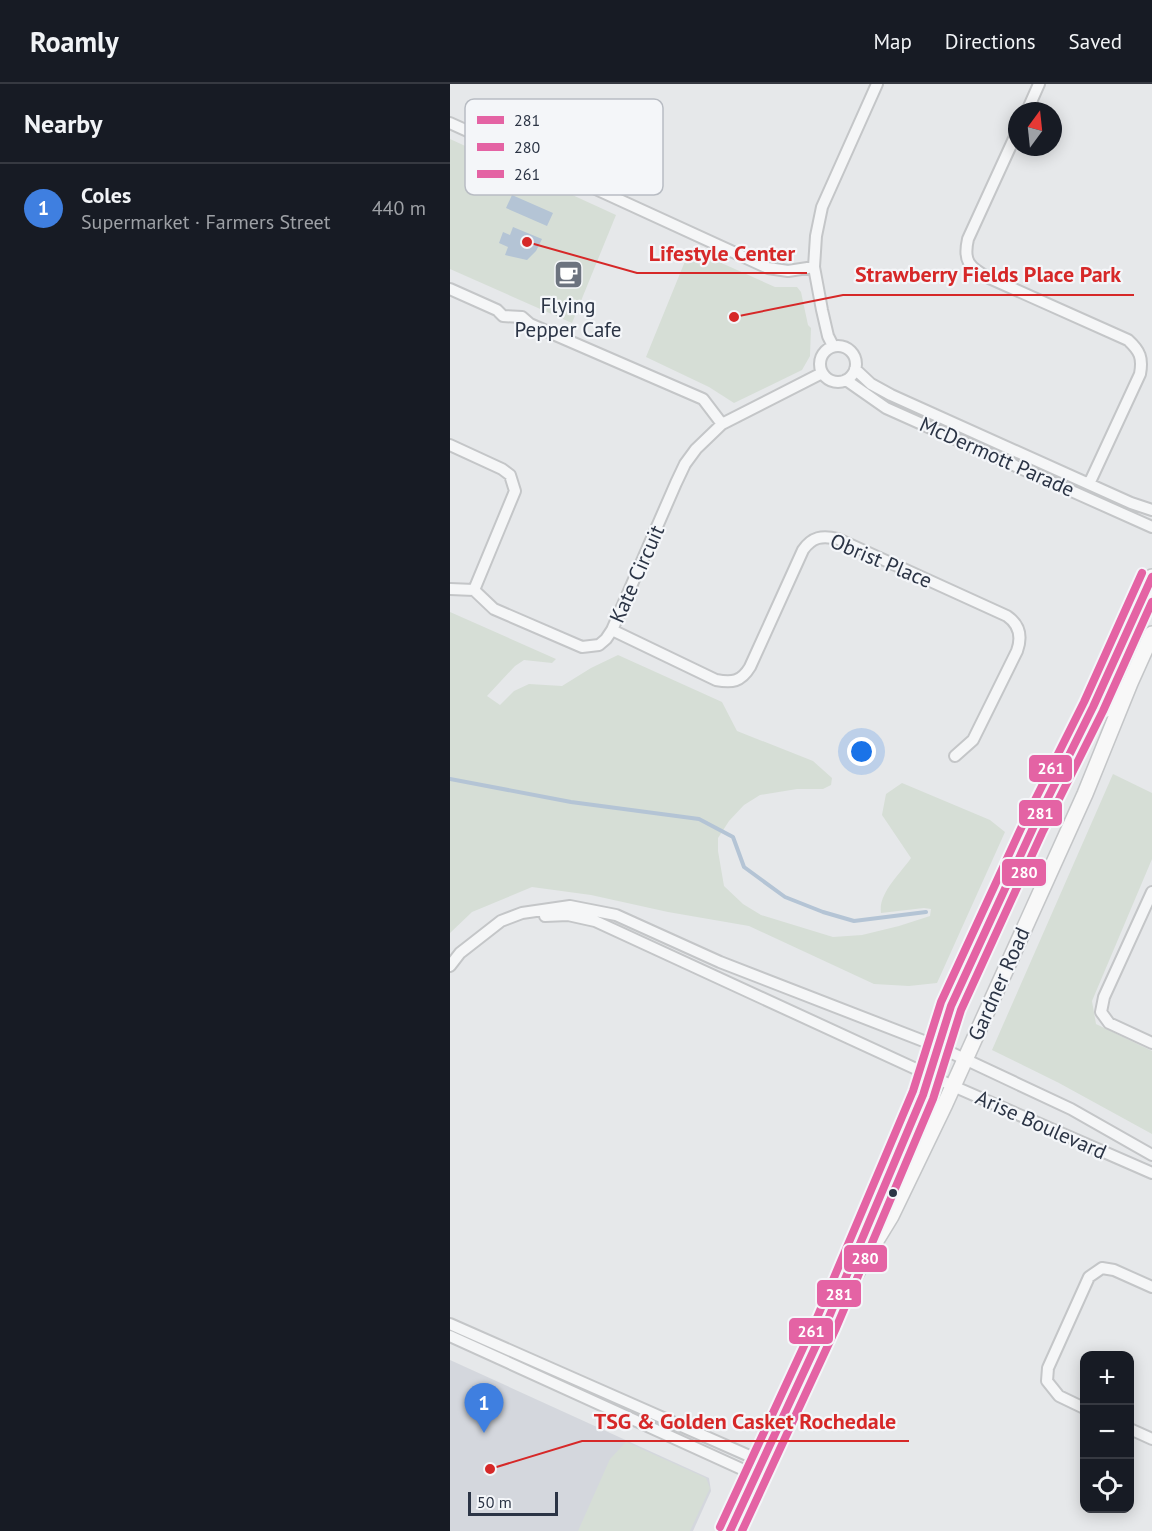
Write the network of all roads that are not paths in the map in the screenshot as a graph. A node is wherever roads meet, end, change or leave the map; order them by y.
1 (877, 84) edge
2 (1039, 84) edge
3 (1031, 102) edge
4 (450, 123) edge
5 (465, 130) edge
6 (1008, 152) edge
7 (609, 195) edge
8 (814, 267) junction
9 (450, 289) edge
10 (833, 346) junction
11 (855, 369) junction
12 (822, 373) junction
13 (846, 380) junction
14 (722, 424) junction
15 (450, 445) edge
16 (1089, 484) junction
17 (1152, 510) edge
18 (1152, 527) edge
19 (1152, 577) edge
20 (450, 589) edge
21 (474, 590) junction
22 (612, 630) junction
23 (1152, 634) edge
24 (1130, 683) junction
25 (1093, 707) junction
26 (955, 756) dead end
27 (1152, 892) edge
28 (501, 921) junction
29 (720, 962) junction
30 (450, 966) edge
31 (714, 976) junction
32 (1152, 1043) edge
33 (939, 1047) junction
34 (966, 1059) junction
35 (930, 1076) junction
36 (953, 1086) junction
37 (1152, 1155) edge
38 (1152, 1173) edge
39 (1152, 1287) edge
40 (450, 1324) edge
41 (826, 1324) junction
42 (450, 1336) edge
43 (1080, 1406) edge
44 (1134, 1431) edge
45 (1152, 1439) edge
46 (760, 1469) junction
47 (730, 1531) edge

1 - 8 street
2 - 3 street
4 - 5 street
6 - 16 street
7 - 8 street
8 - 10 street
9 - 14 street
10 - 11 street
10 - 12 street
11 - 13 street
11 - 16 street, McDermott Parade
12 - 13 street
12 - 14 street, Kate Circuit
13 - 18 street, McDermott Parade
14 - 22 street, Kate Circuit
15 - 21 street
16 - 17 street, McDermott Parade
19 - 25 street, Gardner Road
20 - 21 street
21 - 22 street, Kate Circuit
22 - 26 street, Obrist Place
23 - 24 street, Gardner Road
24 - 25 street
24 - 34 street, Gardner Road
25 - 33 street, Gardner Road
27 - 32 street
28 - 29 street, Arise Boulevard
28 - 30 street
28 - 31 street, Arise Boulevard
29 - 31 street
29 - 33 street, Arise Boulevard
31 - 35 street, Arise Boulevard
33 - 34 street, Arise Boulevard
33 - 35 street, Gardner Road
34 - 36 street, Gardner Road
34 - 37 street, Arise Boulevard
35 - 36 street, Arise Boulevard
35 - 41 street, Gardner Road
36 - 38 street, Arise Boulevard
36 - 41 street, Gardner Road
39 - 43 street
40 - 46 street
41 - 46 street, Gardner Road
42 - 46 street
44 - 45 street
46 - 47 street, Gardner Road

